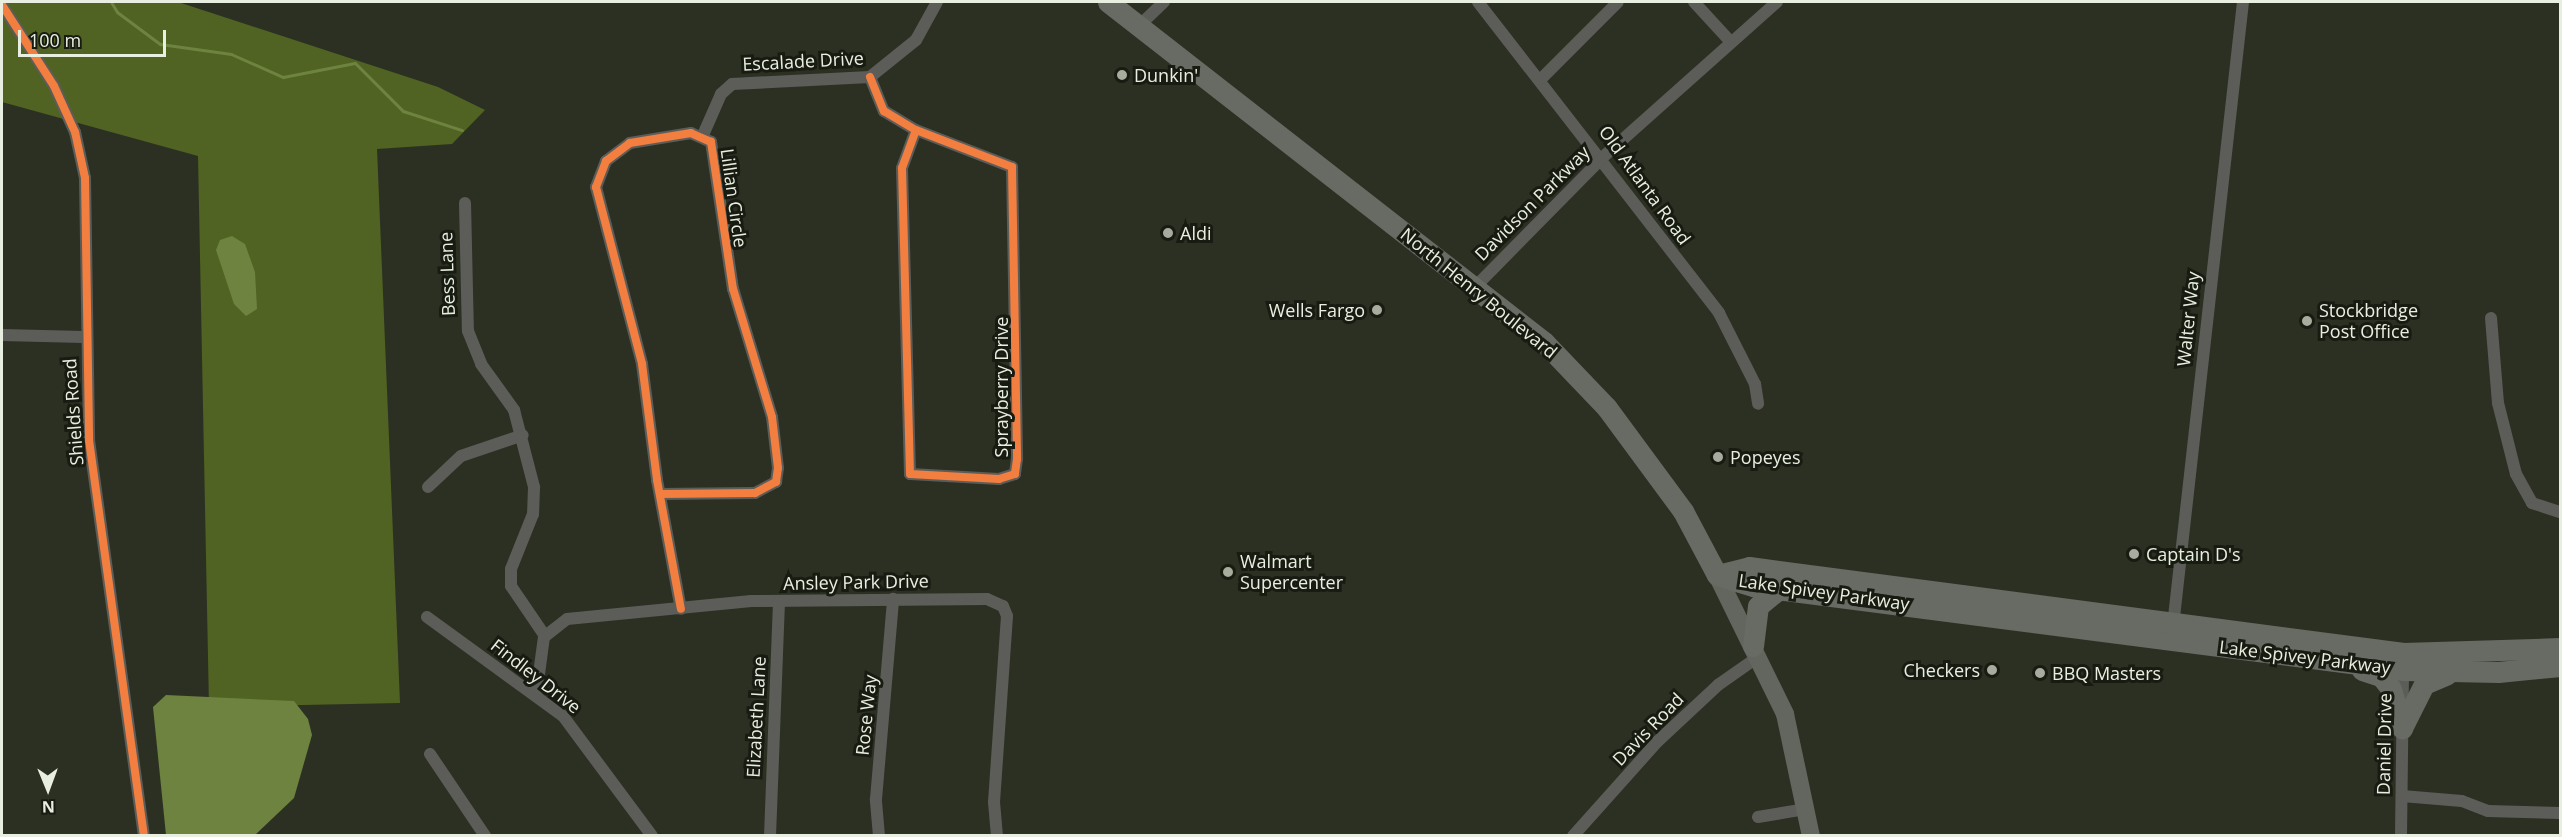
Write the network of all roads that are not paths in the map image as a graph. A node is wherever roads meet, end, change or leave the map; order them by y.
1 (937, 2) edge
2 (1108, 2) edge
3 (1164, 2) edge
4 (1478, 2) edge
5 (1694, 2) edge
6 (1777, 2) edge
7 (2243, 2) edge
8 (1612, 3) edge
9 (2, 5) edge
10 (1138, 26) junction
11 (1730, 40) junction
12 (870, 77) junction
13 (1542, 78) junction
14 (916, 130) junction
15 (703, 135) junction
16 (1603, 157) junction
17 (465, 203) dead end
18 (1475, 287) junction
19 (2491, 318) dead end
20 (2, 335) edge
21 (84, 337) junction
22 (1758, 404) dead end
23 (523, 435) junction
24 (428, 487) dead end
25 (660, 494) junction
26 (2560, 512) edge
27 (1717, 575) junction
28 (1779, 589) junction
29 (893, 599) junction
30 (779, 600) junction
31 (681, 609) junction
32 (427, 617) dead end
33 (2172, 631) junction
34 (545, 636) junction
35 (2560, 648) edge
36 (1756, 651) junction
37 (2318, 660) junction
38 (2403, 661) junction
39 (2560, 666) edge
40 (2459, 671) junction
41 (536, 696) junction
42 (2402, 728) junction
43 (430, 754) dead end
44 (2402, 796) junction
45 (1806, 809) junction
46 (2560, 813) edge
47 (1758, 816) dead end
48 (144, 836) edge
49 (485, 836) edge
50 (651, 836) edge
51 (770, 836) edge
52 (879, 836) edge
53 (997, 836) edge
54 (1573, 836) edge
55 (1811, 836) edge
56 (2401, 836) edge

1 - 12 street, Escalade Drive
2 - 10 highway, North Henry Boulevard
3 - 10 street
4 - 13 street, Old Atlanta Road
5 - 11 street
6 - 11 street, Davidson Parkway
7 - 33 street, Walter Way
8 - 13 street
9 - 21 street, Shields Road
10 - 18 highway, North Henry Boulevard
11 - 16 street, Davidson Parkway
12 - 14 street, Sprayberry Drive
12 - 15 street, Escalade Drive
13 - 16 street, Old Atlanta Road
14 - 14 street, Sprayberry Drive
15 - 25 street, Lillian Circle
15 - 25 street, Lillian Circle
16 - 18 street, Davidson Parkway
16 - 22 street, Old Atlanta Road
17 - 23 street, Bess Lane
18 - 27 highway, North Henry Boulevard
19 - 26 street
20 - 21 street
21 - 48 street, Shields Road
23 - 24 street
23 - 34 street, Bess Lane
25 - 31 street, Lillian Circle
27 - 28 highway, Lake Spivey Parkway
27 - 33 highway, Lake Spivey Parkway
27 - 36 main road, North Henry Boulevard
28 - 33 highway, Lake Spivey Parkway
28 - 36 highway
29 - 30 street, Ansley Park Drive
29 - 52 street, Rose Way
29 - 53 street, Ansley Park Drive
30 - 31 street, Ansley Park Drive
30 - 51 street, Elizabeth Lane
31 - 34 street, Ansley Park Drive
32 - 41 street, Findley Drive
33 - 37 highway, Lake Spivey Parkway
33 - 38 highway, Lake Spivey Parkway
34 - 41 street
35 - 38 highway, Lake Spivey Parkway
36 - 45 main road, North Henry Boulevard
36 - 54 street, Davis Road
37 - 38 highway, Lake Spivey Parkway
37 - 42 highway
38 - 40 highway, Lake Spivey Parkway
38 - 42 street, Daniel Drive
39 - 40 highway, Lake Spivey Parkway
40 - 42 highway
41 - 50 street, Findley Drive
42 - 44 street, Daniel Drive
43 - 49 street
44 - 46 street
44 - 56 street, Daniel Drive
45 - 47 street
45 - 55 main road, North Henry Boulevard

